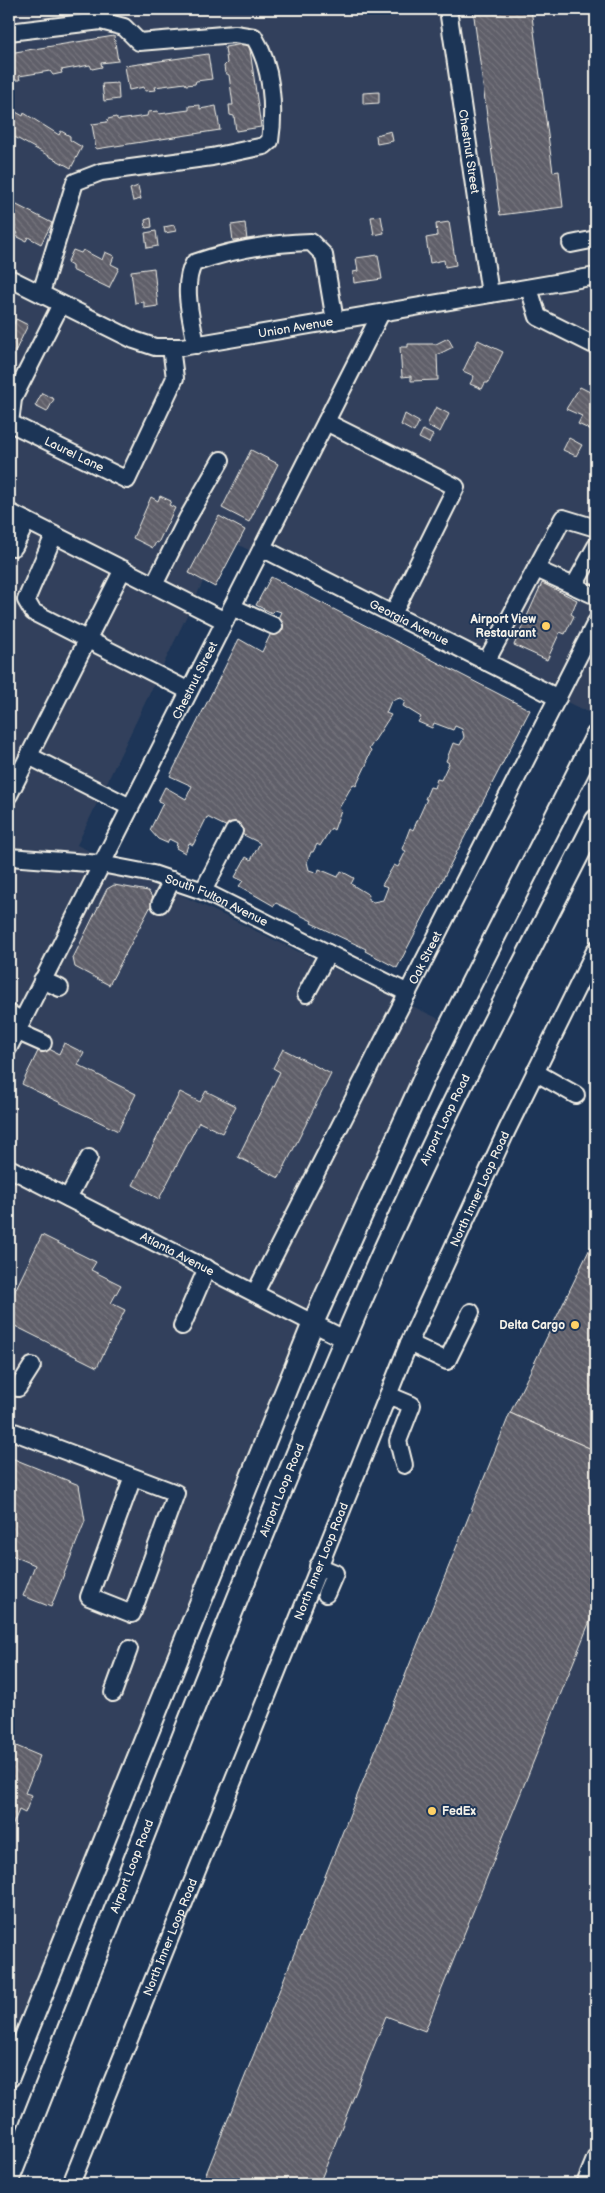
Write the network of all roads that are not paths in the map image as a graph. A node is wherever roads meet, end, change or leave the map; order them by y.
1 (448, 9) edge
2 (9, 32) edge
3 (596, 238) edge
4 (571, 244) dead end
5 (596, 276) edge
6 (9, 278) edge
7 (529, 288) junction
8 (41, 293) junction
9 (490, 294) junction
10 (61, 304) junction
11 (381, 313) junction
12 (335, 321) junction
13 (196, 345) junction
14 (596, 346) edge
15 (171, 347) junction
16 (326, 422) junction
17 (221, 460) dead end
18 (9, 512) edge
19 (27, 521) junction
20 (596, 528) edge
21 (54, 535) junction
22 (596, 546) edge
23 (14, 547) dead end
24 (262, 548) junction
25 (123, 569) junction
26 (536, 569) junction
27 (154, 585) junction
28 (574, 586) junction
29 (596, 596) edge
30 (229, 614) junction
31 (393, 614) junction
32 (596, 622) edge
33 (274, 626) dead end
34 (87, 640) junction
35 (486, 662) junction
36 (189, 691) junction
37 (558, 698) junction
38 (596, 736) edge
39 (29, 756) junction
40 (9, 795) edge
41 (130, 807) junction
42 (596, 820) edge
43 (234, 831) dead end
44 (9, 857) edge
45 (101, 864) junction
46 (172, 880) junction
47 (203, 891) junction
48 (160, 904) dead end
49 (596, 949) edge
50 (328, 953) junction
51 (42, 980) junction
52 (60, 988) dead end
53 (408, 993) junction
54 (306, 994) dead end
55 (16, 1022) edge
56 (43, 1043) dead end
57 (9, 1047) edge
58 (536, 1072) junction
59 (576, 1095) dead end
60 (89, 1158) dead end
61 (9, 1168) edge
62 (68, 1198) junction
63 (207, 1268) junction
64 (255, 1293) junction
65 (471, 1312) dead end
66 (313, 1323) junction
67 (182, 1326) dead end
68 (346, 1340) junction
69 (409, 1343) junction
70 (32, 1366) dead end
71 (18, 1388) dead end
72 (388, 1395) junction
73 (9, 1430) edge
74 (404, 1465) dead end
75 (133, 1477) junction
76 (318, 1566) junction
77 (326, 1594) dead end
78 (129, 1649) dead end
79 (113, 1693) dead end
80 (9, 2077) edge
81 (596, 2157) edge
82 (9, 2179) edge
83 (71, 2184) edge
84 (586, 2184) edge

1 - 9 street, Chestnut Street
2 - 8 street
3 - 4 street
5 - 7 street, Union Avenue
6 - 8 street, Union Avenue
7 - 9 street, Union Avenue
7 - 14 street
8 - 10 street, Union Avenue
9 - 11 street, Union Avenue
10 - 15 street, Union Avenue
10 - 15 street, Laurel Lane
11 - 12 street, Union Avenue
11 - 16 street, Chestnut Street
12 - 13 street, Union Avenue
12 - 13 street
13 - 15 street, Union Avenue
16 - 24 street, Chestnut Street
16 - 31 street
17 - 27 street
18 - 19 street
19 - 21 street
19 - 23 street
20 - 26 street
21 - 25 street
21 - 34 street
22 - 28 street
24 - 30 street, Chestnut Street
24 - 31 street, Georgia Avenue
25 - 27 street
25 - 34 street
26 - 28 street
26 - 35 street
27 - 30 street
28 - 29 street
30 - 33 street
30 - 36 street, Chestnut Street
31 - 35 street, Georgia Avenue
32 - 37 street, Oak Street
34 - 36 street
34 - 39 street
35 - 37 street, Georgia Avenue
36 - 41 street, Chestnut Street
37 - 53 street, Oak Street
38 - 66 main road
39 - 40 street
39 - 41 street
41 - 45 street, Chestnut Street
42 - 68 main road, Airport Loop Road
43 - 47 street
44 - 45 street, South Fulton Avenue
45 - 46 street, South Fulton Avenue
45 - 51 street, Chestnut Street
46 - 47 street, South Fulton Avenue
46 - 48 street
47 - 50 street, South Fulton Avenue
49 - 58 street, North Inner Loop Road
50 - 53 street, South Fulton Avenue
50 - 54 street
51 - 52 street
51 - 55 street, Chestnut Street
53 - 64 street, Oak Street
55 - 56 street
55 - 57 street, Chestnut Street
58 - 59 street
58 - 69 street, North Inner Loop Road
60 - 62 street
61 - 62 street, Atlanta Avenue
62 - 63 street, Atlanta Avenue
63 - 64 street, Atlanta Avenue
63 - 67 street
64 - 66 street, Atlanta Avenue
65 - 69 street
66 - 68 street, Atlanta Avenue
66 - 80 main road
68 - 82 main road, Airport Loop Road
69 - 72 street, North Inner Loop Road
70 - 71 street
72 - 74 street
72 - 76 street, North Inner Loop Road
73 - 75 street
75 - 75 street
76 - 77 street
76 - 83 street, North Inner Loop Road
78 - 79 street
81 - 84 street

